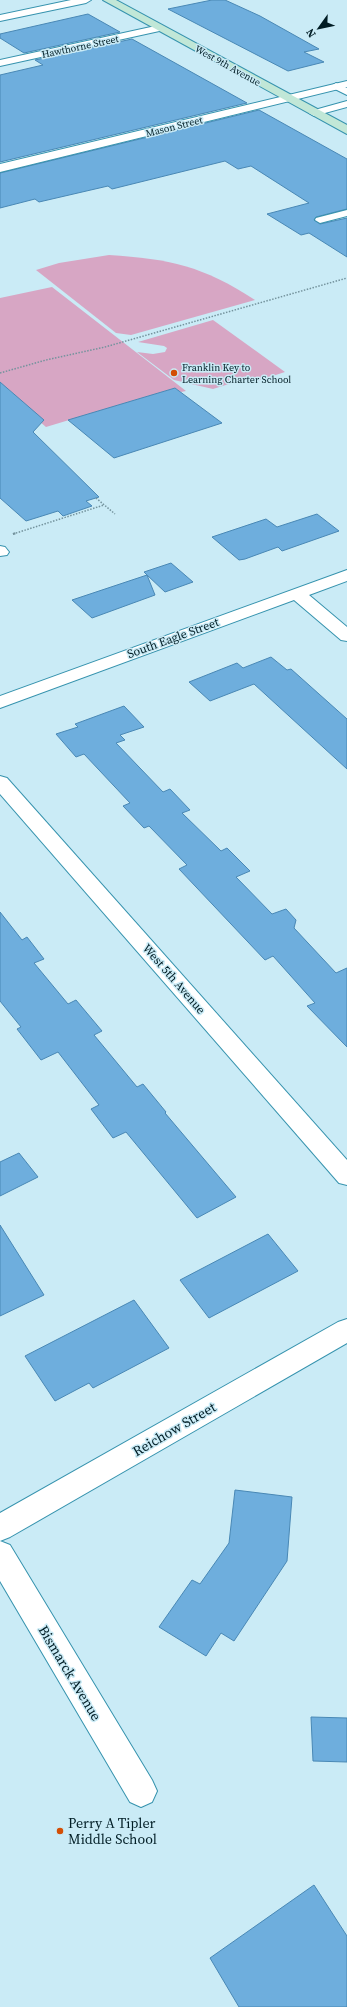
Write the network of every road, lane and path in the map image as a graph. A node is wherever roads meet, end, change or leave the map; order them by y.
1 (86, 0) edge
2 (108, 0) edge
3 (0, 18) edge
4 (160, 28) junction
5 (0, 63) edge
6 (342, 85) edge
7 (347, 92) edge
8 (289, 98) junction
9 (347, 104) edge
10 (314, 113) junction
11 (347, 130) edge
12 (0, 168) edge
13 (347, 213) edge
14 (320, 220) dead end
15 (347, 278) edge
16 (0, 373) edge
17 (96, 498) dead end
18 (104, 505) junction
19 (115, 514) dead end
20 (8, 533) dead end
21 (347, 575) edge
22 (296, 593) junction
23 (347, 636) edge
24 (0, 702) edge
25 (0, 782) edge
26 (347, 1176) edge
27 (347, 1330) edge
28 (0, 1528) edge
29 (0, 1554) edge
30 (141, 1791) dead end

1 - 3 street
2 - 4 main road, West 9th Avenue
4 - 5 street, Hawthorne Street
4 - 8 main road, West 9th Avenue
6 - 7 lane
6 - 8 street, Mason Street
8 - 10 main road, West 9th Avenue
8 - 12 street, Mason Street
9 - 10 lane
10 - 11 main road, West 9th Avenue
13 - 14 lane
15 - 16 path
17 - 18 path
18 - 19 path
18 - 20 path
21 - 22 street, South Eagle Street
22 - 23 street
22 - 24 street, South Eagle Street
25 - 26 street, West 5th Avenue
27 - 28 street, Reichow Street
29 - 30 street, Bismarck Avenue

